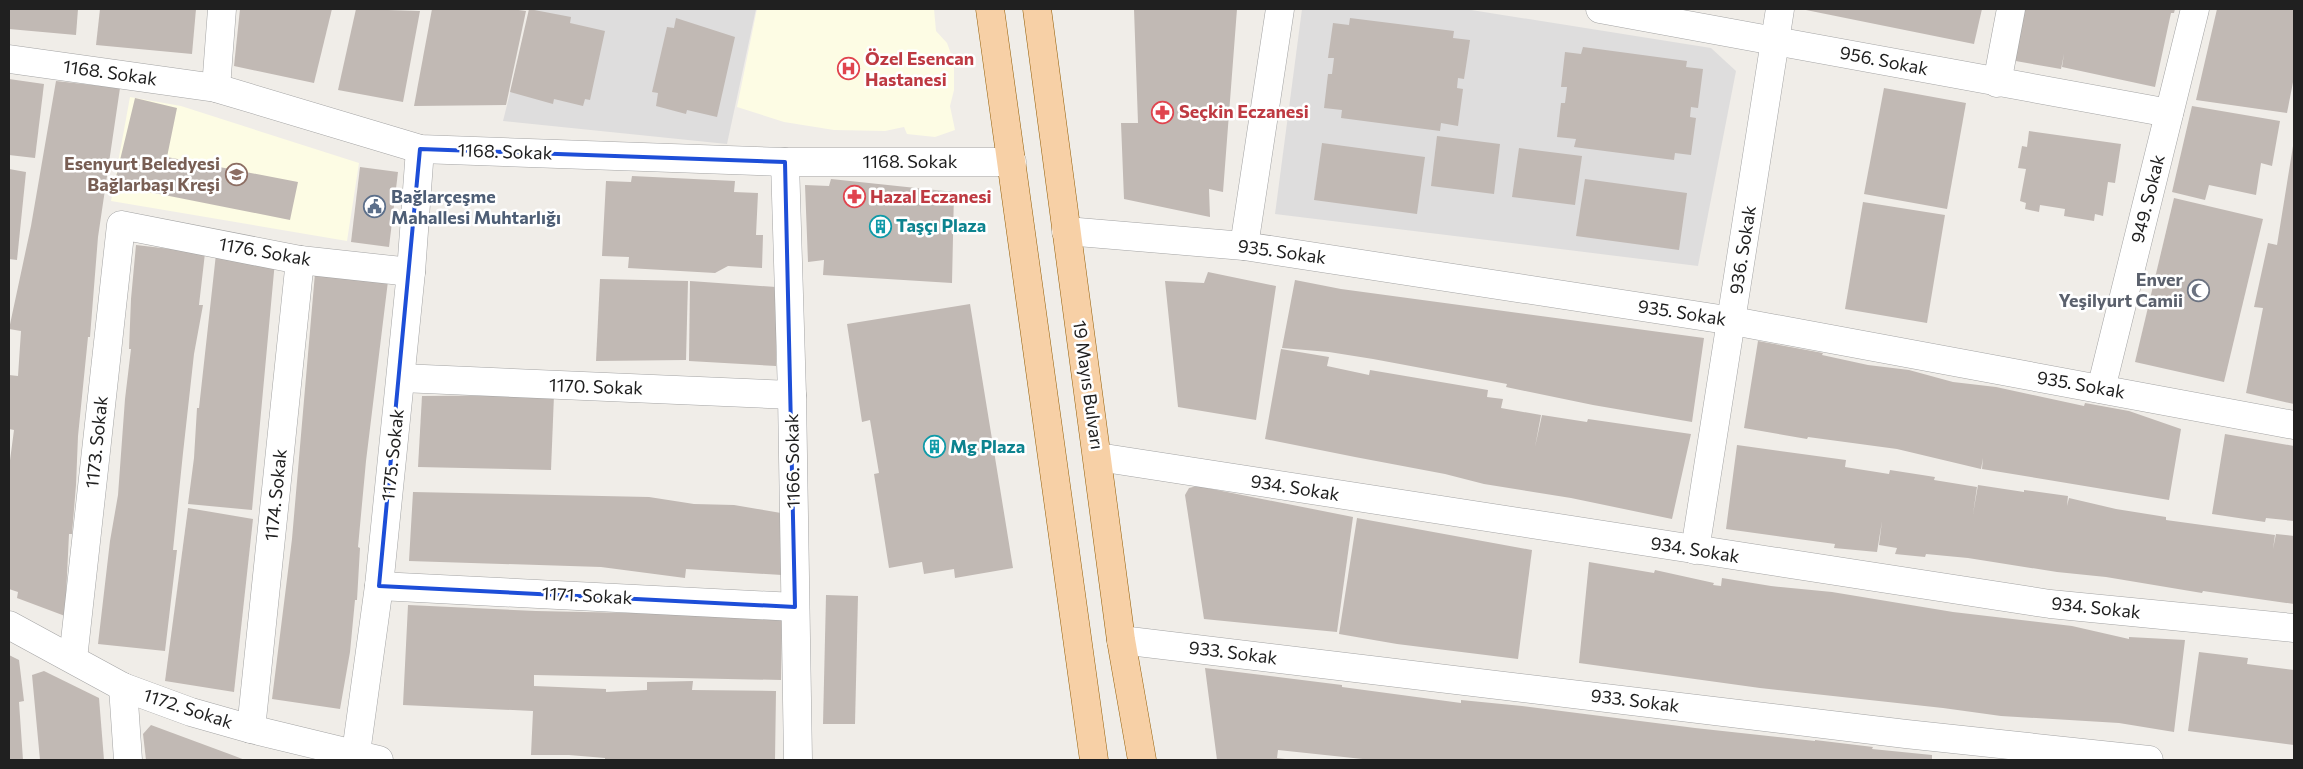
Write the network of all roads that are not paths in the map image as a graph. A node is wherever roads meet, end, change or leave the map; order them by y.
1 (222, 9) edge
2 (990, 9) edge
3 (1037, 9) edge
4 (1280, 9) edge
5 (1600, 9) edge
6 (1780, 9) edge
7 (2011, 9) edge
8 (2195, 9) edge
9 (1774, 40) junction
10 (9, 59) edge
11 (1997, 83) junction
12 (216, 88) junction
13 (2169, 113) junction
14 (420, 148) junction
15 (785, 162) junction
16 (1012, 162) junction
17 (121, 225) joint
18 (1066, 231) junction
19 (1244, 246) junction
20 (300, 260) junction
21 (411, 272) junction
22 (1732, 321) junction
23 (401, 378) junction
24 (2101, 389) junction
25 (792, 395) junction
26 (2294, 425) edge
27 (1098, 457) junction
28 (1695, 550) junction
29 (379, 586) junction
30 (795, 607) junction
31 (9, 625) edge
32 (2294, 628) edge
33 (1121, 640) junction
34 (73, 659) junction
35 (123, 687) junction
36 (251, 729) junction
37 (363, 759) edge
38 (128, 760) edge
39 (798, 760) edge
40 (1094, 760) edge
41 (1142, 760) edge
42 (2149, 760) edge

1 - 12 street
2 - 16 main road
3 - 18 main road, 19 Mayıs Bulvarı
4 - 19 street
5 - 9 street, 956. Sokak
6 - 9 street, 936. Sokak
7 - 11 street
8 - 13 street, 949. Sokak
9 - 11 street, 956. Sokak
9 - 22 street, 936. Sokak
10 - 12 street, 1168. Sokak
11 - 13 street, 956. Sokak
12 - 14 street, 1168. Sokak
13 - 24 street, 949. Sokak
14 - 15 street, 1168. Sokak
14 - 21 street, 1175. Sokak
15 - 16 street, 1168. Sokak
15 - 25 street, 1166. Sokak
16 - 40 main road
17 - 20 street, 1176. Sokak
17 - 34 street, 1173. Sokak
18 - 19 street, 935. Sokak
18 - 27 main road, 19 Mayıs Bulvarı
19 - 22 street, 935. Sokak
20 - 21 street, 1176. Sokak
20 - 36 street, 1174. Sokak
21 - 23 street, 1175. Sokak
22 - 24 street, 935. Sokak
22 - 28 street, 936. Sokak
23 - 25 street, 1170. Sokak
23 - 29 street, 1175. Sokak
24 - 26 street, 935. Sokak
25 - 30 street, 1166. Sokak
27 - 28 street, 934. Sokak
27 - 33 main road, 19 Mayıs Bulvarı
28 - 32 street, 934. Sokak
29 - 30 street, 1171. Sokak
29 - 37 street, 1175. Sokak
30 - 39 street, 1166. Sokak
31 - 34 street, 1172. Sokak
33 - 41 main road, 19 Mayıs Bulvarı
33 - 42 street, 933. Sokak
34 - 35 street, 1172. Sokak
35 - 36 street, 1172. Sokak
35 - 38 street
36 - 37 street, 1172. Sokak

